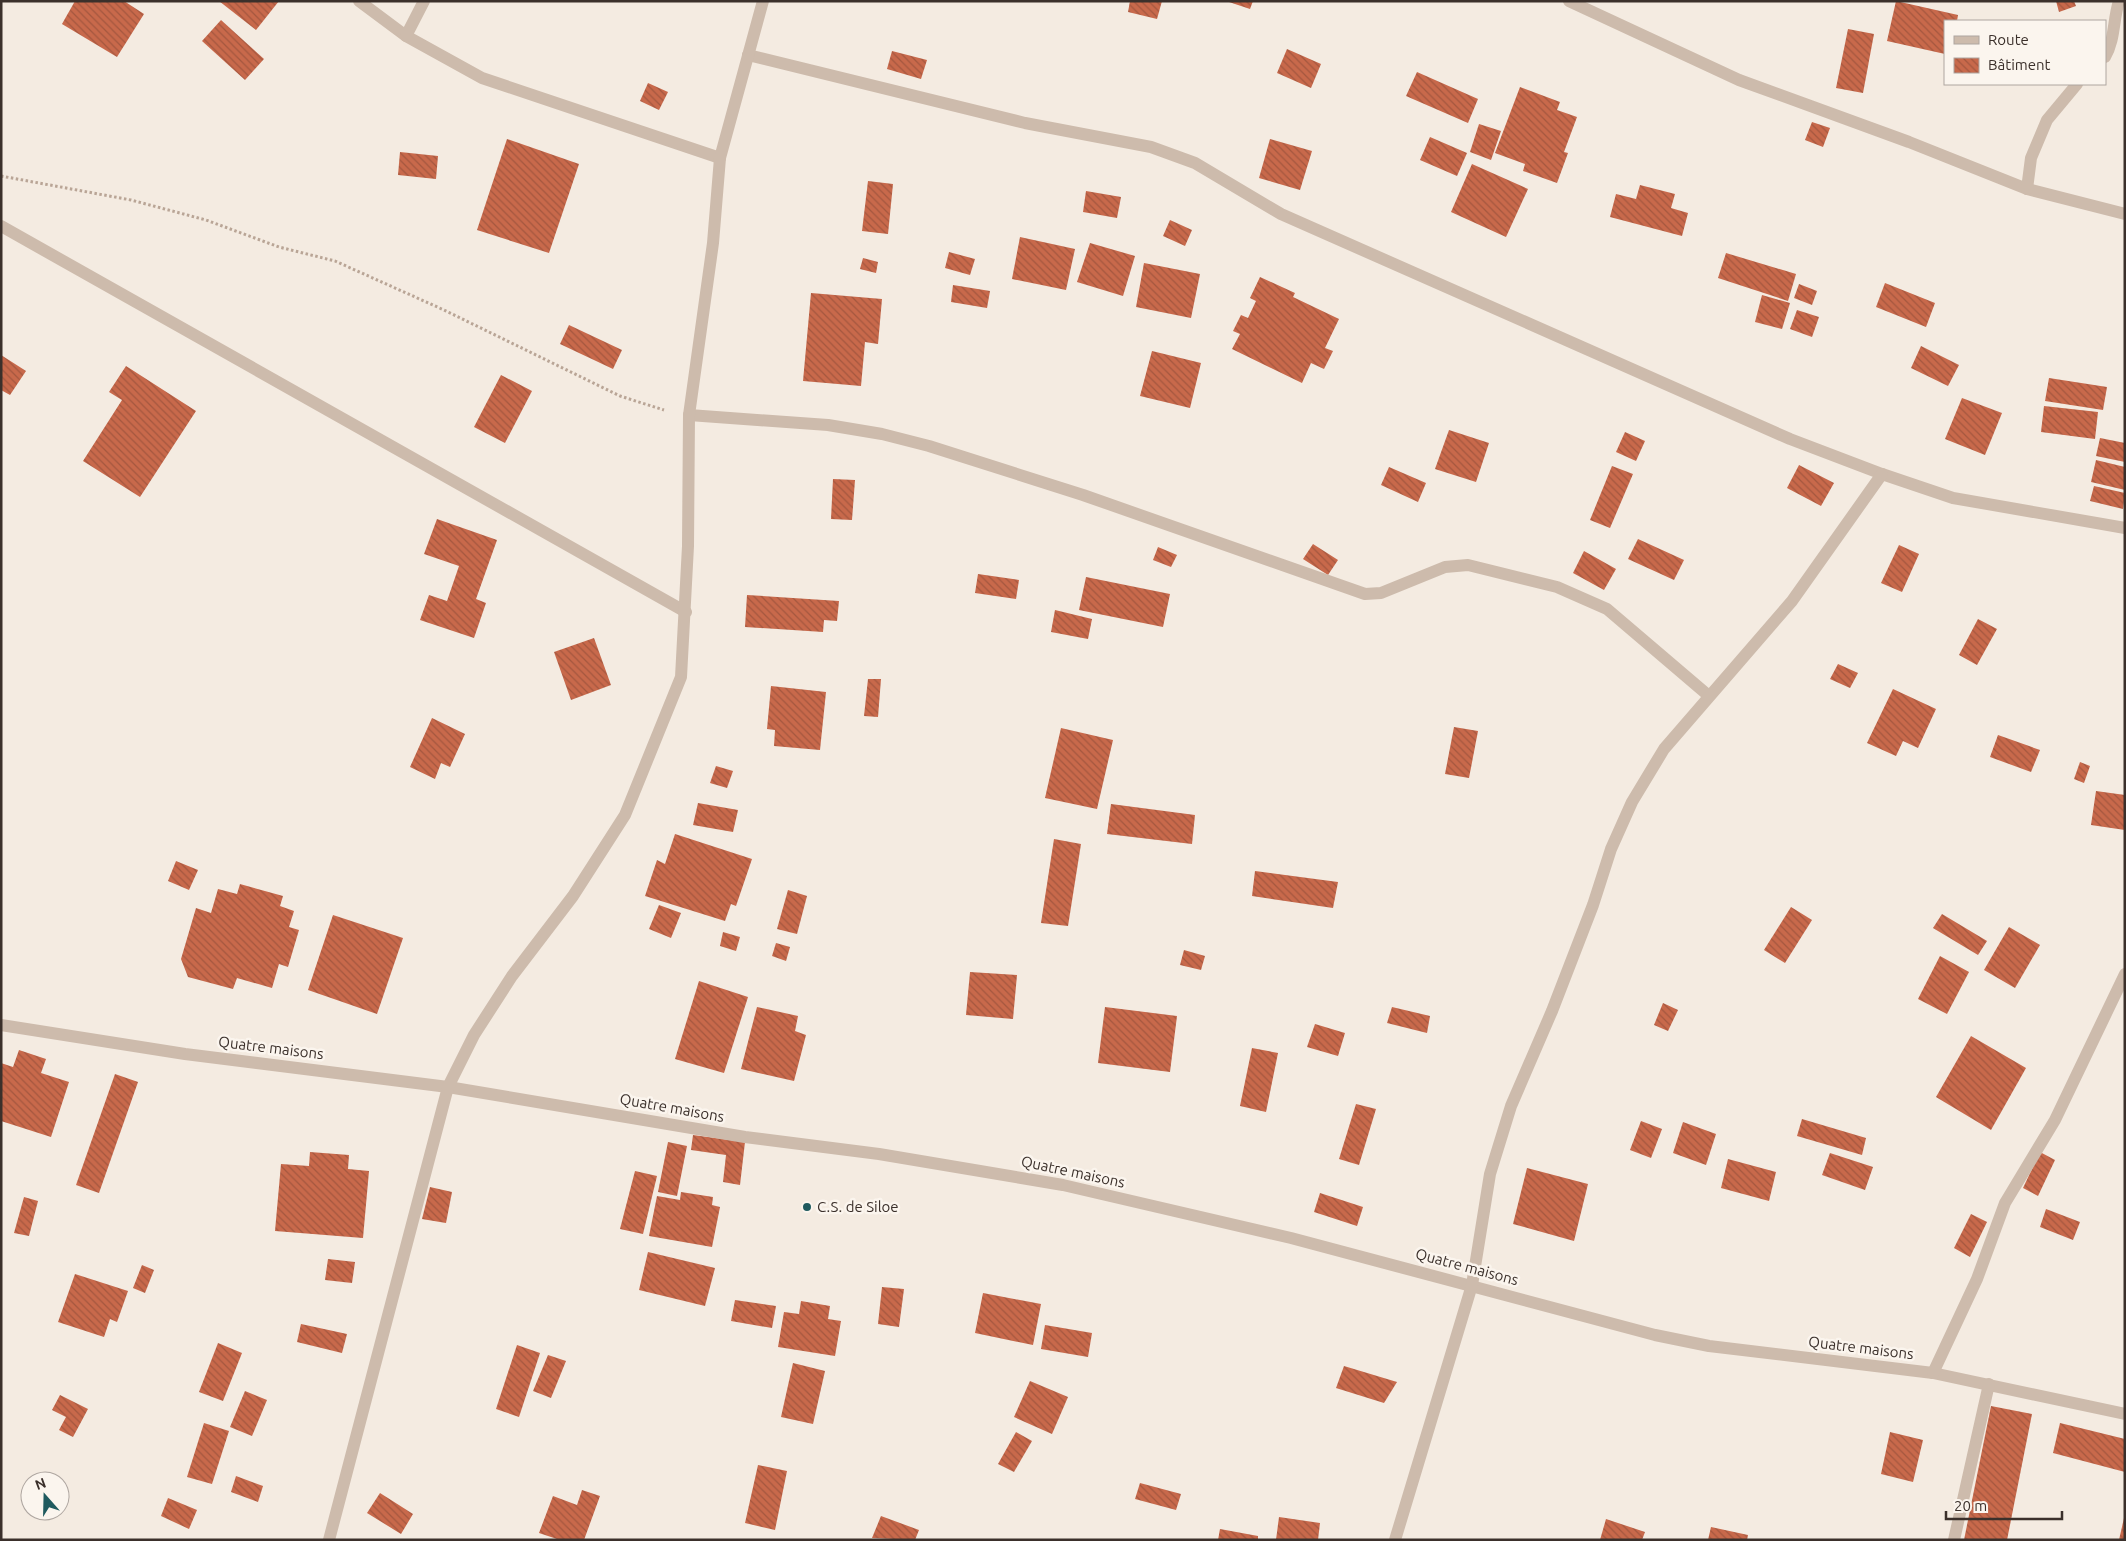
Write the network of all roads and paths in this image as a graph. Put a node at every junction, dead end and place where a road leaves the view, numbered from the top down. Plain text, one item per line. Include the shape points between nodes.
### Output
1 (359, 1) edge
2 (424, 1) edge
3 (763, 1) edge
4 (1569, 1) edge
5 (2119, 1) edge
6 (406, 36) junction
7 (748, 55) junction
8 (2106, 55) edge
9 (2076, 85) edge
10 (720, 158) junction
11 (1, 176) edge
12 (2027, 189) junction
13 (2125, 214) edge
14 (1, 226) edge
15 (688, 415) junction
16 (1882, 474) junction
17 (2125, 528) edge
18 (686, 612) junction
19 (1709, 696) junction
20 (2125, 974) edge
21 (1, 1024) edge
22 (448, 1087) junction
23 (1472, 1285) junction
24 (1933, 1373) junction
25 (1989, 1384) junction
26 (2125, 1414) edge
27 (329, 1540) edge
28 (1395, 1540) edge
29 (1954, 1540) edge

1 - 6 street
2 - 6 street
3 - 7 street
4 - 12 street via 1739,80
5 - 8 street via 2114,17 2114,37
6 - 10 street via 482,78
7 - 10 street
7 - 16 street via 1025,123 1151,148 1195,163 1280,214 1790,439
9 - 12 street via 2047,120 2031,158
10 - 15 street via 713,244
11 - 15 path via 131,200 206,220 279,247 335,261 620,396
12 - 13 street
14 - 18 street
15 - 18 street
15 - 19 street via 828,425 929,446 1091,498 1365,594 1382,593 1445,567 1468,565 1557,587 1607,609
16 - 17 street via 1953,498
16 - 19 street via 1792,601
18 - 22 street via 681,677 625,815 573,896 512,976 474,1036
19 - 23 street via 1664,749 1632,802 1611,849 1552,1011 1511,1106 1490,1174
20 - 24 street via 2055,1120 2005,1203 1977,1279
21 - 22 street, Quatre maisons via 185,1054
22 - 23 street, Quatre maisons via 745,1137 878,1154 1063,1185 1292,1238
22 - 27 street
23 - 24 street, Quatre maisons via 1655,1335 1709,1346
23 - 28 street
24 - 25 street, Quatre maisons
25 - 26 street, Quatre maisons
25 - 29 street

